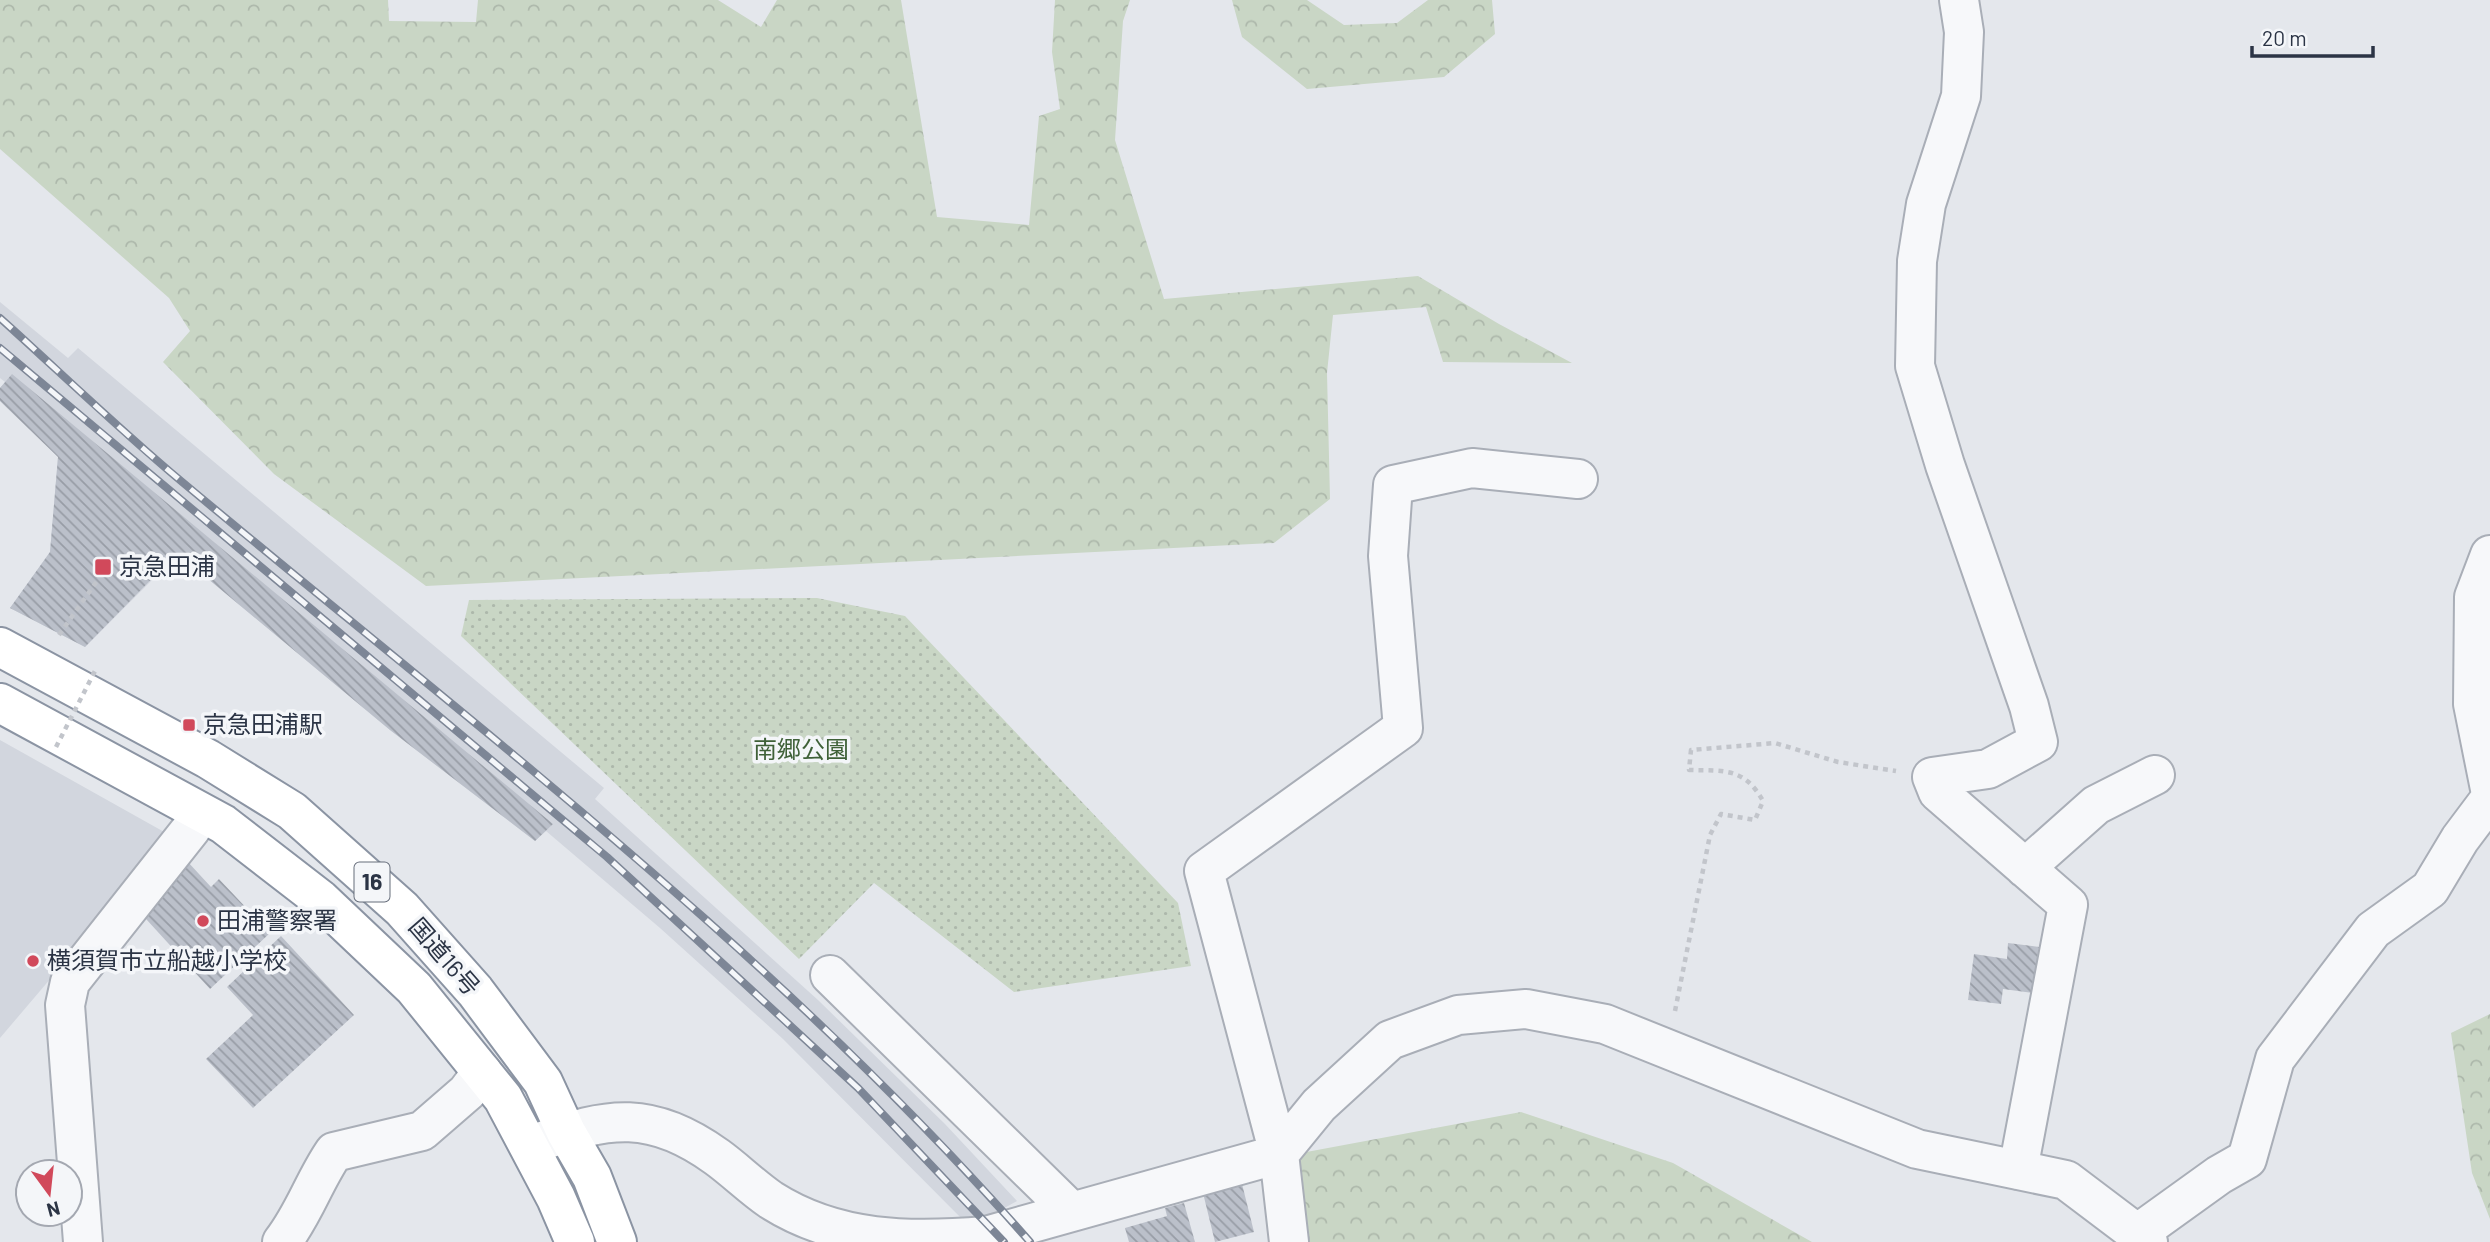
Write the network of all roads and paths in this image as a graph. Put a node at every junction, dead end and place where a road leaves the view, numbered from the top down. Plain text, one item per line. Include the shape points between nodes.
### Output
1 (1959, 0) edge
2 (1578, 479) dead end
3 (2490, 555) edge
4 (97, 581) dead end
5 (58, 637) dead end
6 (0, 647) edge
7 (95, 671) dead end
8 (0, 703) edge
9 (55, 747) dead end
10 (2155, 775) dead end
11 (1932, 777) junction
12 (2489, 780) edge
13 (191, 829) dead end
14 (2025, 867) junction
15 (830, 975) dead end
16 (1667, 1050) junction
17 (482, 1072) junction
18 (566, 1132) junction
19 (529, 1146) junction
20 (1279, 1154) junction
21 (2018, 1170) junction
22 (1070, 1210) junction
23 (845, 1238) edge
24 (2143, 1238) edge
25 (82, 1242) edge
26 (282, 1242) edge
27 (575, 1242) edge
28 (617, 1242) edge
29 (1289, 1242) edge

1 - 11 street via 1964,32 1961,96 1924,216 1917,261 1915,366 2038,742 1988,769
2 - 20 street via 1472,468 1393,485 1388,555 1403,728 1204,871
3 - 12 street via 2474,597 2473,704
4 - 5 path
6 - 18 highway, 国道16号 / 16 via 208,759 292,811 402,909 475,991 543,1082
7 - 9 path, bridge
8 - 17 highway, 国道16号 / 16 via 223,824 320,898 404,979
10 - 14 street via 2096,805
11 - 14 street via 1938,792
11 - 16 path via 1838,762 1775,743 1691,750 1689,771 1731,771 1753,783 1763,801 1755,820 1721,814 1710,835
12 - 24 street via 2430,889 2373,930 2275,1059 2247,1159 2219,1175
13 - 25 street via 70,982 65,1006
14 - 21 street via 2068,905
15 - 22 street
16 - 20 street via 1605,1024 1526,1009 1458,1015 1390,1040 1320,1105
16 - 21 street via 1916,1149
17 - 19 highway, 国道16号 / 16 via 503,1098
17 - 26 street via 467,1092 422,1131 334,1152
18 - 19 street
18 - 23 street via 616,1121 642,1121 681,1135 772,1200
18 - 28 highway, 国道16号 / 16 via 592,1177
19 - 27 highway, 国道16号 / 16
20 - 22 street
20 - 29 street
21 - 24 street via 2066,1180
22 - 23 street via 986,1236 952,1241

